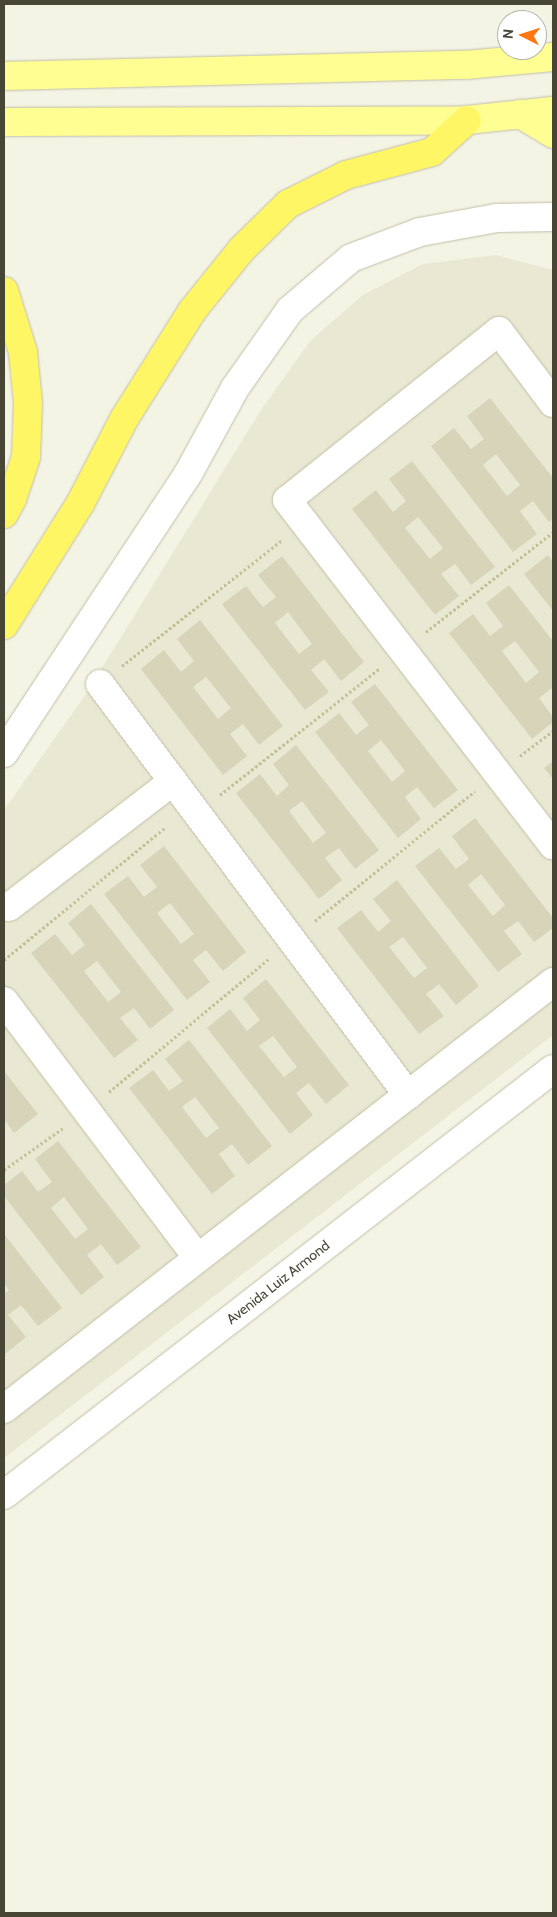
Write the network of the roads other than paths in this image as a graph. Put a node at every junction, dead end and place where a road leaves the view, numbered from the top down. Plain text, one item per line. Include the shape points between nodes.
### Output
1 (553, 57) edge
2 (4, 76) edge
3 (553, 111) edge
4 (520, 114) junction
5 (467, 120) junction
6 (4, 122) edge
7 (553, 134) edge
8 (553, 218) edge
9 (4, 291) edge
10 (553, 403) edge
11 (4, 514) edge
12 (4, 624) edge
13 (100, 684) road end
14 (4, 753) edge
15 (173, 781) junction
16 (553, 846) edge
17 (9, 907) dead end
18 (553, 982) edge
19 (4, 1001) edge
20 (553, 1069) edge
21 (408, 1095) junction
22 (198, 1258) junction
23 (4, 1408) edge
24 (4, 1495) edge

1 - 2 main road via 466,65
3 - 4 main road
4 - 5 main road
4 - 7 main road
5 - 6 main road
5 - 12 highway via 432,152 346,175 288,204 241,250 192,311 124,418 80,504
8 - 14 street via 497,218 420,232 351,258 290,310 235,388 188,474
9 - 11 highway via 23,352 28,403 26,457
10 - 16 street via 499,331 287,500
13 - 15 street
15 - 17 street
15 - 21 street
18 - 21 street
19 - 22 street
20 - 24 street, Avenida Luiz Armond
21 - 22 street
22 - 23 street

